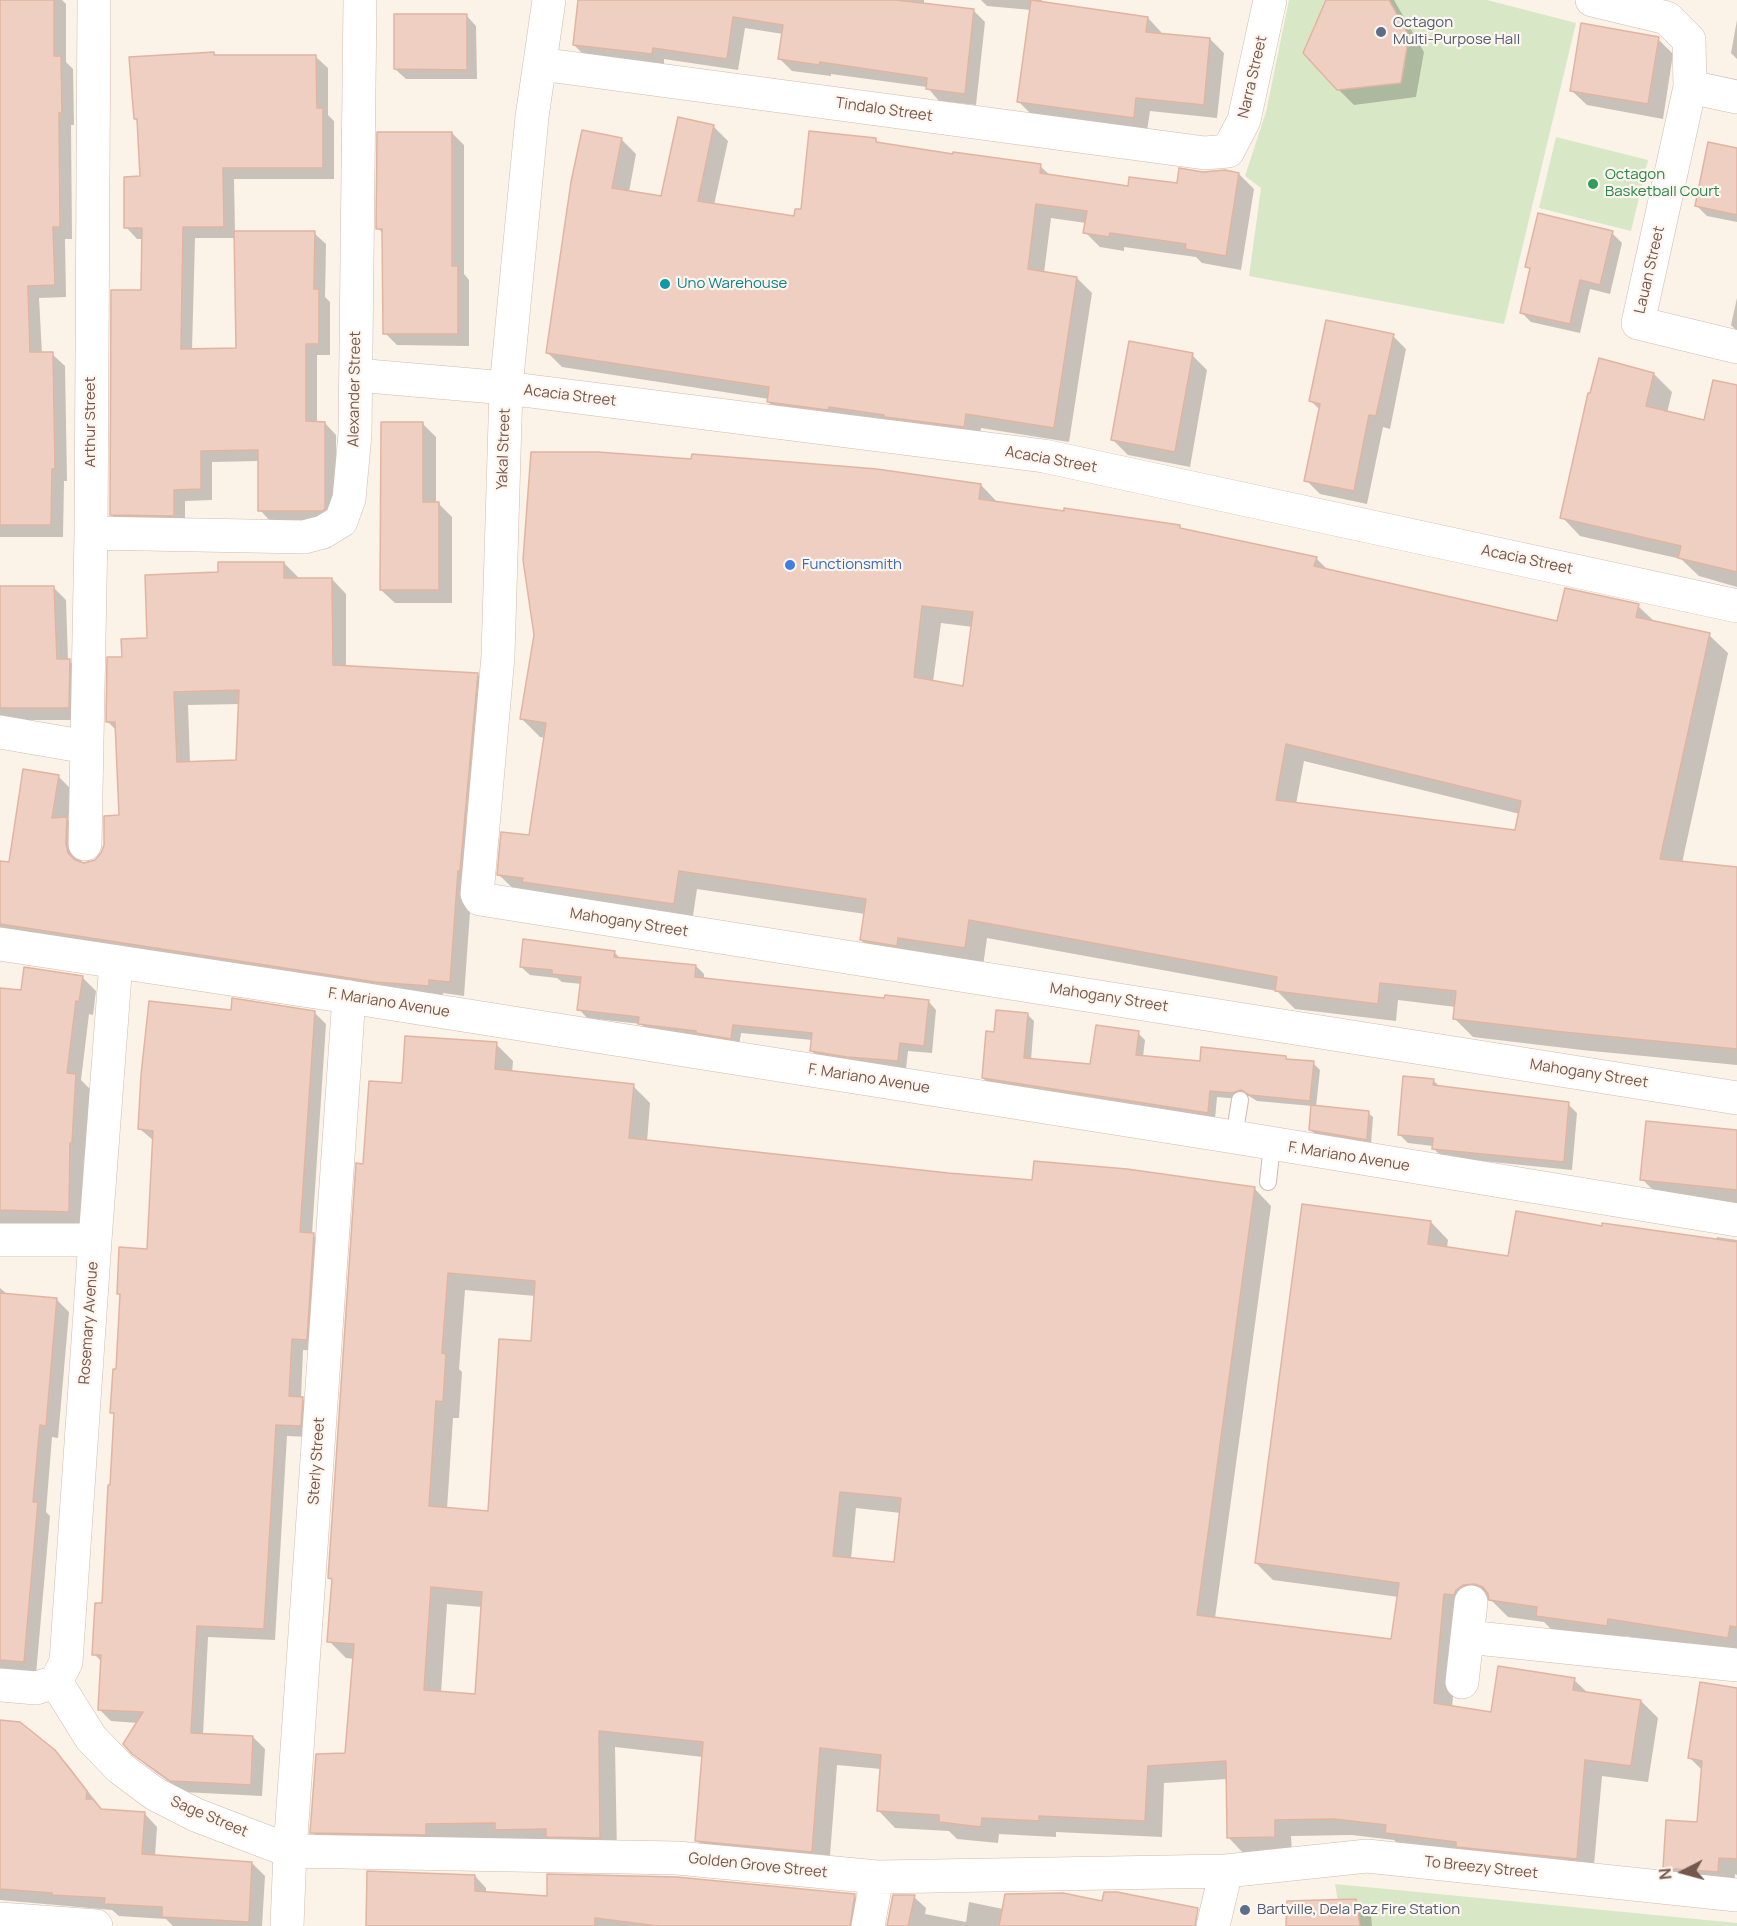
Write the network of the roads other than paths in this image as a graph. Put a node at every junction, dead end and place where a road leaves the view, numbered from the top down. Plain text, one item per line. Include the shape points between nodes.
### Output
1 (94, 0) edge
2 (360, 0) edge
3 (549, 0) edge
4 (1270, 0) edge
5 (1592, 0) edge
6 (540, 64) junction
7 (1690, 87) junction
8 (1737, 97) edge
9 (1228, 151) joint
10 (1737, 346) edge
11 (356, 375) junction
12 (506, 388) junction
13 (91, 533) junction
14 (1737, 606) edge
15 (0, 732) edge
16 (87, 747) junction
17 (85, 844) dead end
18 (480, 899) joint
19 (0, 944) edge
20 (116, 962) junction
21 (349, 997) junction
22 (1737, 1098) edge
23 (1240, 1100) dead end
24 (1234, 1137) junction
25 (1272, 1144) junction
26 (1269, 1182) dead end
27 (1737, 1220) edge
28 (0, 1240) edge
29 (94, 1240) junction
30 (1471, 1602) dead end
31 (1467, 1637) junction
32 (1737, 1665) edge
33 (56, 1682) junction
34 (1462, 1682) dead end
35 (0, 1685) edge
36 (290, 1851) junction
37 (1226, 1871) junction
38 (877, 1878) junction
39 (1737, 1894) edge
40 (0, 1919) edge
41 (96, 1926) edge
42 (288, 1926) edge
43 (868, 1926) edge
44 (1213, 1926) edge

1 - 13 street, Arthur Street
2 - 11 street, Alexander Street
3 - 6 street, Yakal Street
4 - 9 street, Narra Street via 1244,120
5 - 7 street, Lauan Street via 1667,18 1689,40
6 - 9 street, Tindalo Street via 1205,153
6 - 12 street, Yakal Street
7 - 8 street
7 - 10 street, Lauan Street via 1638,323
11 - 12 street, Acacia Street
11 - 13 street, Alexander Street via 349,499 341,521 304,537
12 - 14 street, Acacia Street via 1044,456
12 - 18 street, Yakal Street via 498,656 477,894
13 - 16 street, Arthur Street
15 - 16 street
16 - 17 street, Arthur Street
18 - 22 street, Mahogany Street
19 - 20 street, F. Mariano Avenue
20 - 21 street, F. Mariano Avenue
20 - 29 street, Rosemary Avenue
21 - 24 street, F. Mariano Avenue
21 - 36 street, Sterly Street
23 - 24 lane
24 - 25 street, F. Mariano Avenue
25 - 26 lane
25 - 27 street, F. Mariano Avenue
28 - 29 street
29 - 33 street, Rosemary Avenue via 66,1662
30 - 31 street
31 - 32 street
31 - 34 street
33 - 35 street via 36,1688
33 - 36 street, Sage Street via 91,1738 120,1768 155,1794 196,1815
36 - 38 street, Golden Grove Street via 677,1858
36 - 42 street, Sterly Street
37 - 38 street, Golden Grove Street
37 - 39 street, To Breezy Street via 1367,1856
37 - 44 street
38 - 43 street
40 - 41 street

